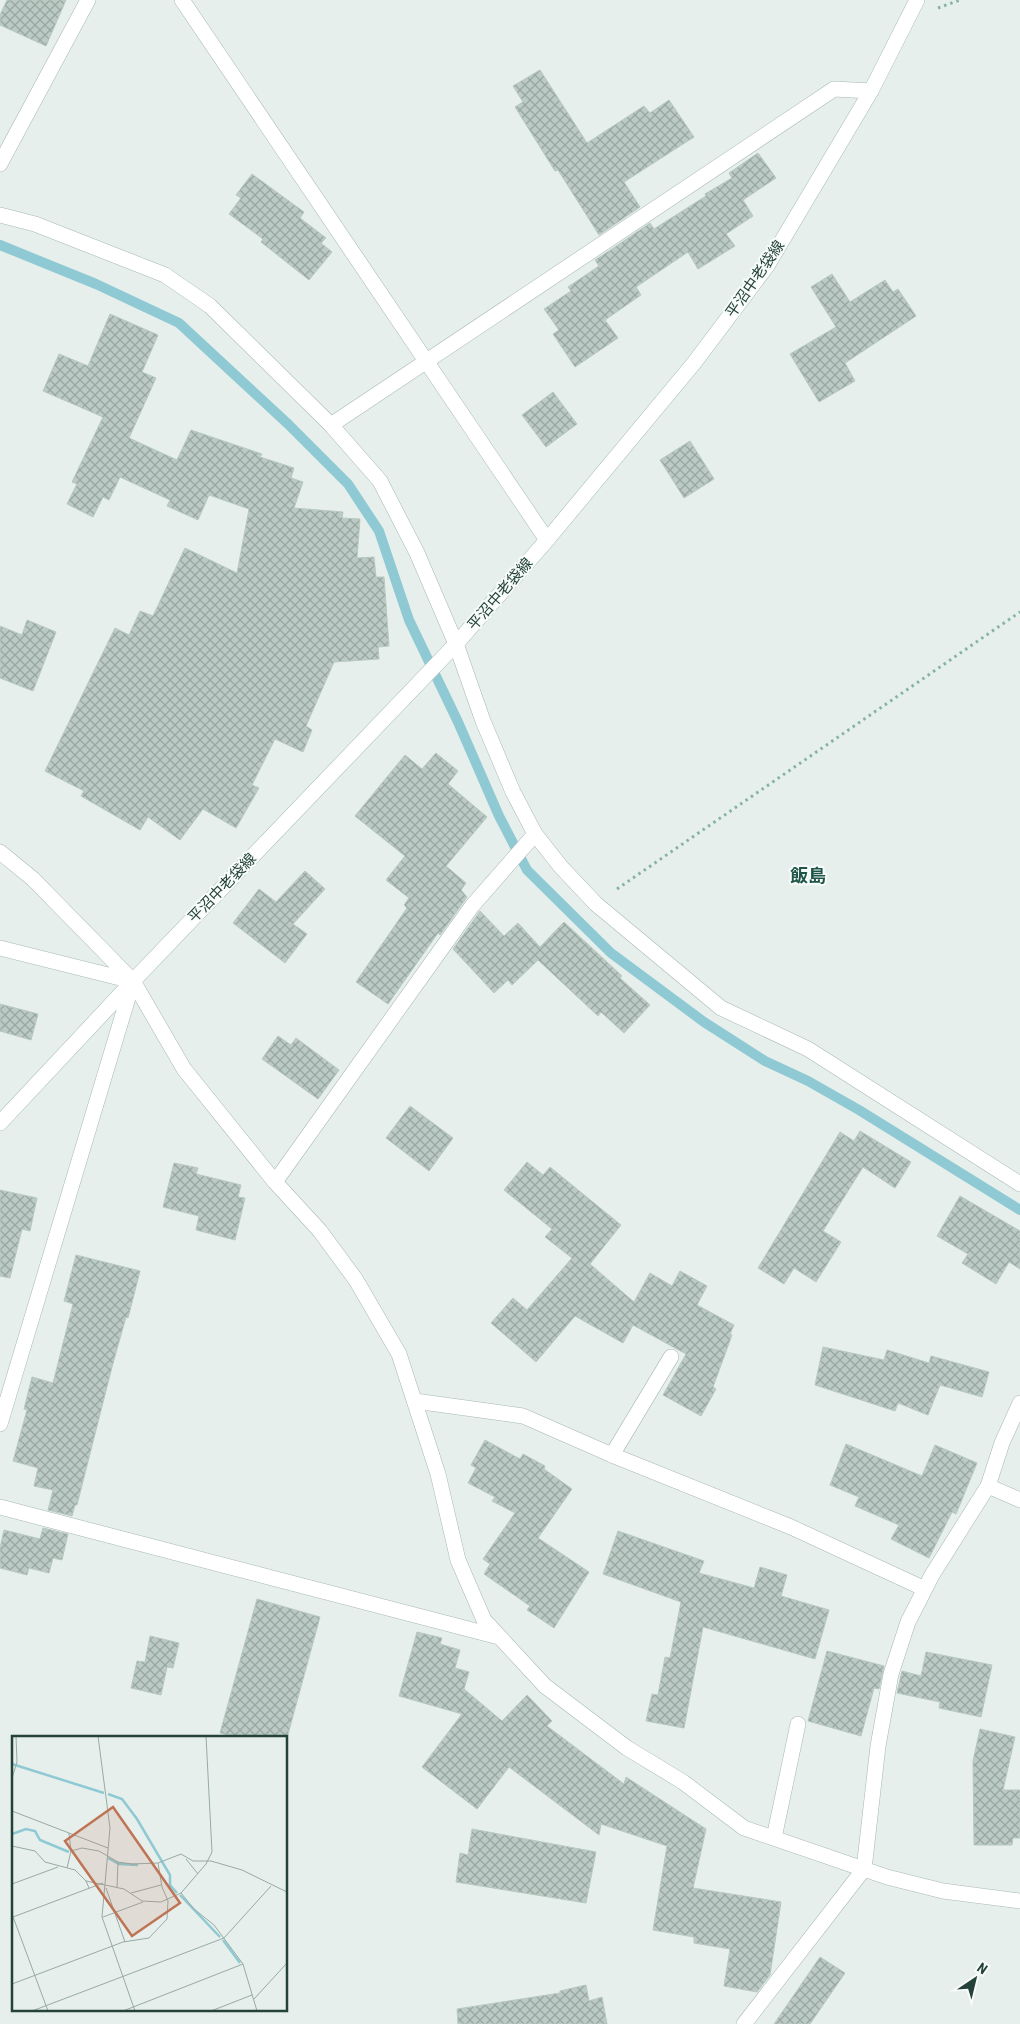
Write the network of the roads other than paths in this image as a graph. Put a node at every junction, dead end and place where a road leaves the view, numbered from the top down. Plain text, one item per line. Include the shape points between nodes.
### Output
1 (88, 0) edge
2 (182, 0) edge
3 (917, 0) edge
4 (870, 91) junction
5 (0, 164) edge
6 (0, 215) edge
7 (426, 360) junction
8 (331, 425) junction
9 (547, 540) junction
10 (456, 644) junction
11 (535, 834) junction
12 (0, 852) edge
13 (0, 948) edge
14 (134, 981) junction
15 (0, 1123) edge
16 (275, 1182) junction
17 (1020, 1184) edge
18 (672, 1357) dead end
19 (415, 1401) junction
20 (1020, 1403) edge
21 (0, 1424) edge
22 (612, 1455) junction
23 (988, 1486) junction
24 (1020, 1500) edge
25 (0, 1507) edge
26 (925, 1589) junction
27 (500, 1637) junction
28 (798, 1724) dead end
29 (774, 1838) junction
30 (864, 1869) junction
31 (1020, 1901) edge
32 (744, 2024) edge

1 - 5 street
2 - 7 street
3 - 4 street, 平沼中老袋線
4 - 7 street via 834,89
4 - 9 street, 平沼中老袋線 via 767,266 694,363
6 - 8 street via 35,224 165,276 210,306
7 - 8 street
7 - 9 street
8 - 10 street via 380,481 417,553
9 - 10 street, 平沼中老袋線
10 - 11 street via 483,721
10 - 14 street, 平沼中老袋線
11 - 16 street via 472,906
11 - 17 street via 596,904 721,1008 808,1049
12 - 14 street via 33,879
13 - 14 street
14 - 15 street, 平沼中老袋線
14 - 16 street via 184,1069
14 - 21 street
16 - 19 street via 320,1231 356,1280 399,1354
18 - 22 street
19 - 22 street via 523,1416
19 - 27 street via 438,1474 458,1560 484,1620
20 - 23 street
22 - 26 street via 790,1527
23 - 24 street
23 - 26 street
25 - 27 street
26 - 30 street via 908,1622 891,1674 878,1746
27 - 29 street via 546,1686 627,1748 683,1782 744,1828
28 - 29 street
29 - 30 street
30 - 31 street via 943,1891
30 - 32 street

